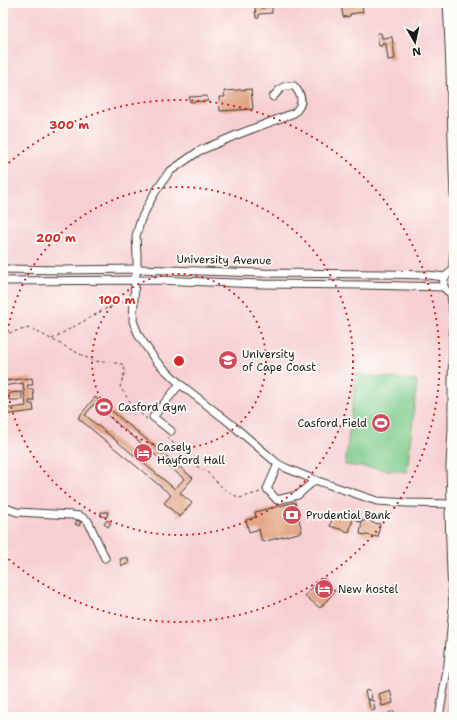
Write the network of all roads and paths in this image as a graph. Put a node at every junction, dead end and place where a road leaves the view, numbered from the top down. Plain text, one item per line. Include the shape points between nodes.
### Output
1 (447, 3) edge
2 (273, 97) dead end
3 (454, 195) edge
4 (454, 252) edge
5 (3, 269) edge
6 (137, 269) junction
7 (454, 272) edge
8 (445, 277) junction
9 (3, 280) edge
10 (134, 280) junction
11 (444, 287) junction
12 (452, 294) edge
13 (135, 297) junction
14 (454, 312) edge
15 (3, 334) edge
16 (52, 340) junction
17 (180, 384) junction
18 (149, 421) dead end
19 (169, 434) joint
20 (278, 464) junction
21 (315, 480) junction
22 (267, 490) junction
23 (452, 504) edge
24 (3, 507) edge
25 (105, 558) dead end
26 (439, 717) edge

1 - 3 street
2 - 6 street via 280,88 294,86 299,91 301,103 294,113 199,151 169,172 140,219 136,236
4 - 7 street
5 - 6 street, University Avenue
6 - 8 street, University Avenue
6 - 10 street
7 - 8 street
8 - 11 street
9 - 10 street, University Avenue
10 - 11 street, University Avenue
10 - 13 street
11 - 12 street
12 - 14 street
13 - 16 path via 107,308
13 - 17 street via 133,321 139,336 156,361
14 - 23 street via 450,466
15 - 16 path via 30,328
16 - 18 path via 93,361 122,364 125,371 120,387 135,409
17 - 19 street via 153,417
17 - 20 street
19 - 22 path via 174,447 184,458 208,473 230,493 240,498
20 - 21 street
20 - 22 street
21 - 22 street via 298,495 276,500
21 - 23 street via 377,500
23 - 26 street via 449,512 453,606 448,664
24 - 25 street via 17,512 80,516 88,520

